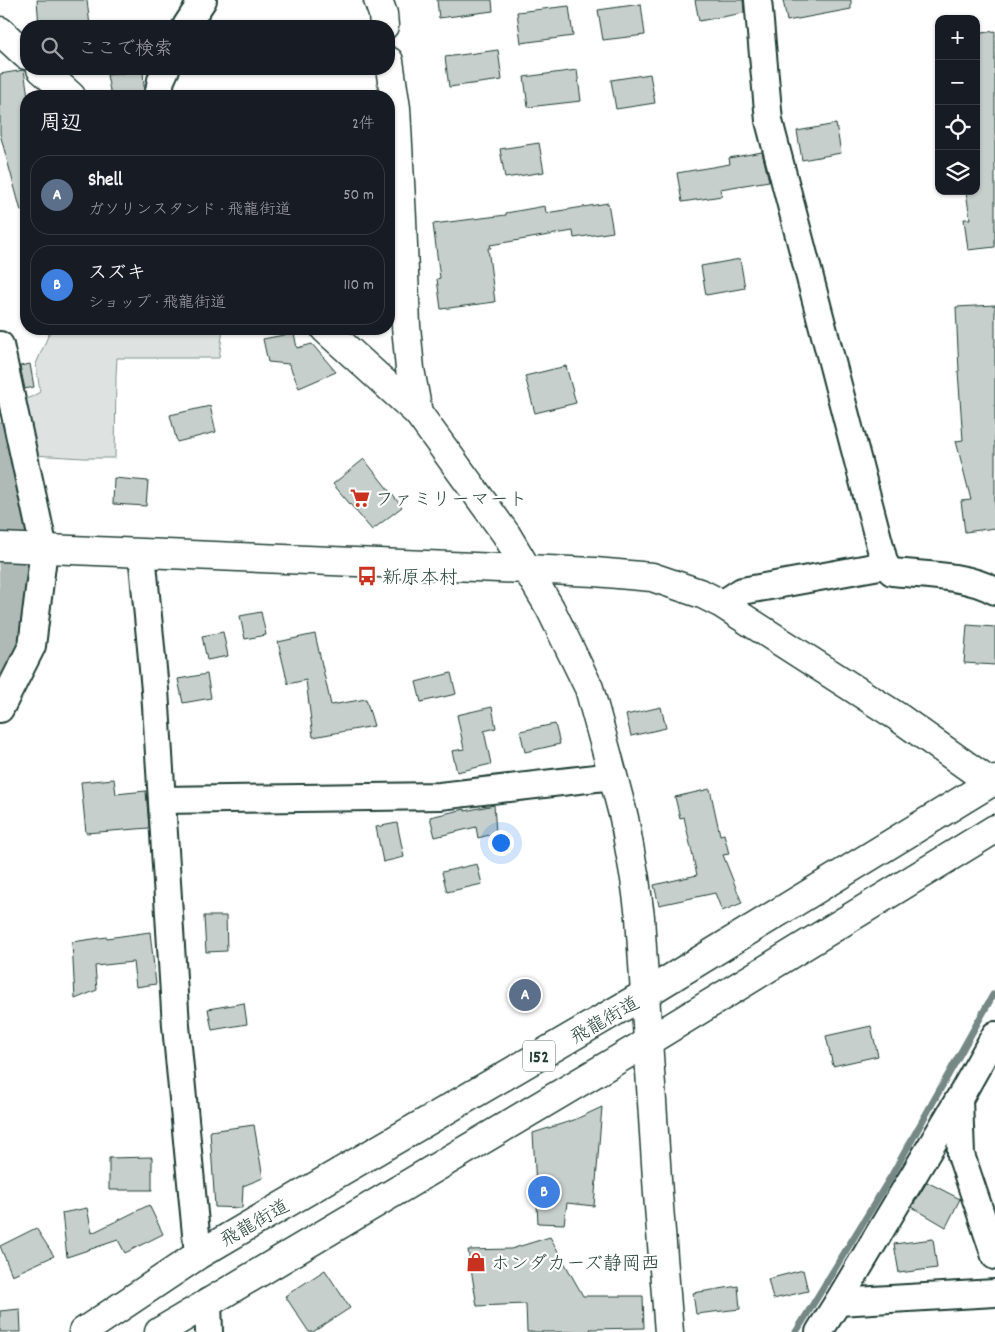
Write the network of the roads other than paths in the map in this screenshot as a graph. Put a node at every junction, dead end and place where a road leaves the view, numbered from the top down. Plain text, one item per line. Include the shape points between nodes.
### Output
1 (203, 0) edge
2 (378, 0) edge
3 (758, 0) edge
4 (190, 20) edge
5 (383, 20) edge
6 (0, 30) edge
7 (20, 49) edge
8 (48, 75) edge
9 (163, 75) edge
10 (391, 75) edge
11 (64, 90) edge
12 (159, 90) edge
13 (393, 90) edge
14 (395, 101) edge
15 (332, 335) edge
16 (0, 345) edge
17 (418, 413) junction
18 (0, 547) edge
19 (39, 549) junction
20 (142, 552) junction
21 (885, 565) junction
22 (528, 569) junction
23 (995, 591) edge
24 (722, 604) junction
25 (0, 709) edge
26 (613, 776) junction
27 (993, 782) edge
28 (162, 800) junction
29 (995, 829) edge
30 (645, 994) junction
31 (995, 1035) edge
32 (649, 1041) junction
33 (959, 1099) junction
34 (198, 1255) junction
35 (995, 1256) edge
36 (995, 1293) edge
37 (208, 1302) junction
38 (838, 1302) junction
39 (83, 1332) edge
40 (159, 1332) edge
41 (208, 1332) edge
42 (669, 1332) edge
43 (819, 1332) edge

1 - 4 street
2 - 5 main road
3 - 21 street via 769,121
6 - 7 main road
8 - 11 main road
9 - 12 street
10 - 13 main road
14 - 17 main road via 406,326
15 - 17 main road
16 - 19 street
17 - 22 main road
18 - 19 main road
19 - 20 main road
19 - 25 street via 32,646
20 - 22 main road
20 - 28 street
21 - 23 street via 892,572 955,578
21 - 24 street via 742,591
22 - 24 main road via 652,577
22 - 26 main road via 589,688
24 - 27 main road
26 - 28 street via 440,796
26 - 30 main road via 635,879
27 - 30 main road, 飛龍街道 / 152
28 - 34 street via 176,1026
29 - 32 main road, 152
30 - 32 main road
30 - 34 main road, 飛龍街道 / 152
31 - 33 street
32 - 37 main road, 152
32 - 42 main road
33 - 35 street via 961,1155
33 - 38 street
34 - 39 main road, 飛龍街道 / 152
36 - 38 street
37 - 40 main road, 152
37 - 41 street
38 - 43 street

